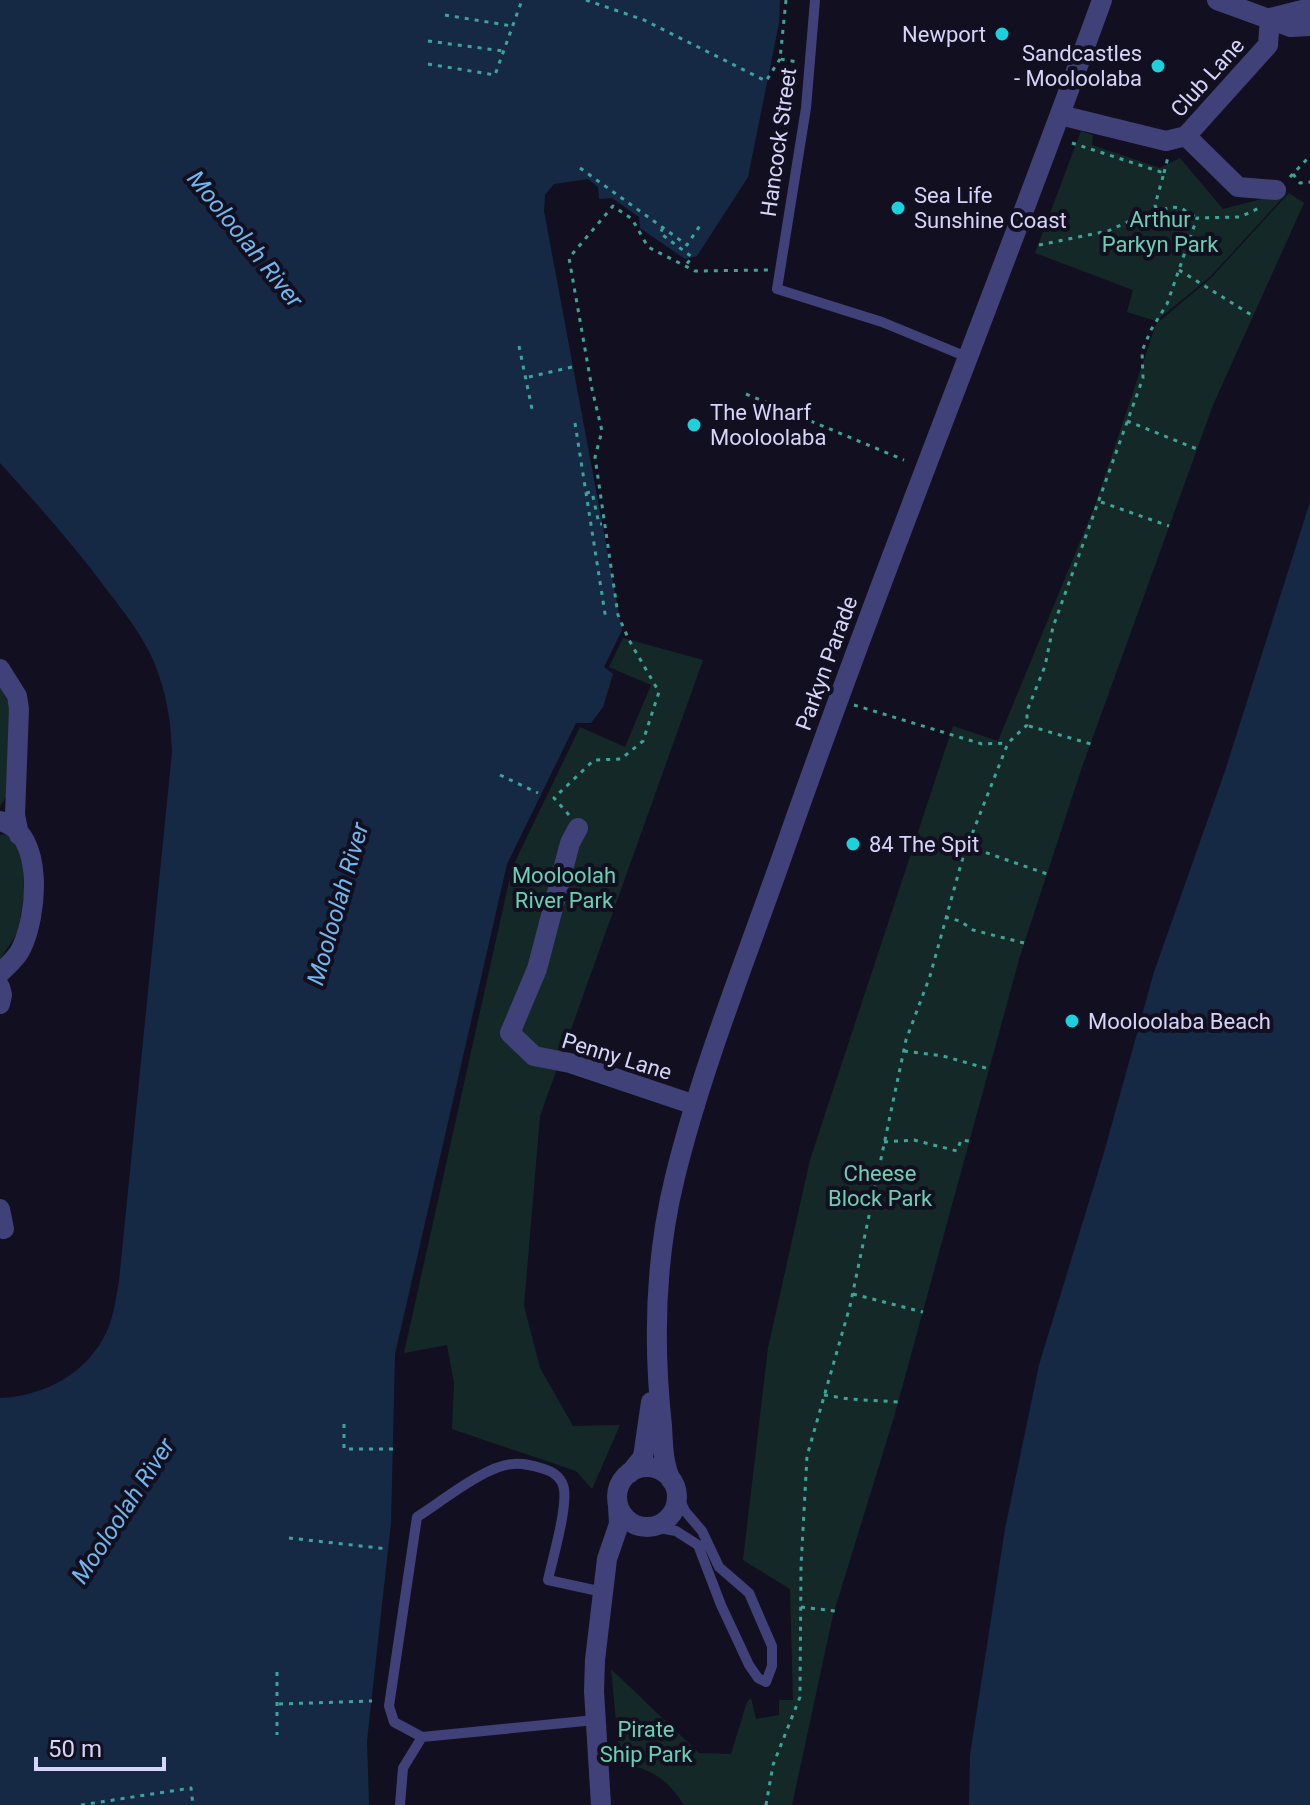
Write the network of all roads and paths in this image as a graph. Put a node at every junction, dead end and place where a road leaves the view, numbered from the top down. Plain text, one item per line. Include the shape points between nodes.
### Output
1 (522, 0) edge
2 (586, 0) edge
3 (786, 0) edge
4 (815, 0) edge
5 (1102, 0) edge
6 (1217, 0) edge
7 (1310, 8) edge
8 (445, 15) dead end
9 (1270, 18) junction
10 (512, 26) junction
11 (1310, 26) edge
12 (428, 41) dead end
13 (503, 51) junction
14 (780, 59) junction
15 (810, 63) junction
16 (428, 64) dead end
17 (1060, 115) junction
18 (1186, 136) junction
19 (1072, 143) dead end
20 (1168, 156) dead end
21 (1310, 156) edge
22 (580, 168) dead end
23 (1164, 173) junction
24 (1293, 174) junction
25 (1310, 182) edge
26 (1276, 190) junction
27 (1157, 211) junction
28 (1197, 218) junction
29 (701, 224) dead end
30 (663, 228) junction
31 (1039, 245) dead end
32 (685, 266) junction
33 (768, 270) dead end
34 (1179, 270) junction
35 (1253, 316) dead end
36 (519, 346) dead end
37 (967, 357) junction
38 (572, 367) dead end
39 (527, 377) junction
40 (746, 394) dead end
41 (532, 409) dead end
42 (1127, 421) junction
43 (575, 423) dead end
44 (1197, 449) dead end
45 (904, 460) dead end
46 (586, 493) junction
47 (1100, 502) junction
48 (602, 524) dead end
49 (1169, 526) dead end
50 (606, 620) dead end
51 (0, 669) edge
52 (836, 703) junction
53 (1027, 725) junction
54 (1008, 743) junction
55 (1091, 744) dead end
56 (500, 775) dead end
57 (538, 793) dead end
58 (0, 821) edge
59 (578, 828) joint
60 (19, 835) junction
61 (967, 846) junction
62 (1047, 874) dead end
63 (944, 917) junction
64 (1024, 943) dead end
65 (0, 973) edge
66 (0, 987) edge
67 (0, 1004) edge
68 (904, 1051) junction
69 (989, 1069) dead end
70 (695, 1105) junction
71 (969, 1141) dead end
72 (884, 1142) junction
73 (853, 1294) junction
74 (923, 1312) dead end
75 (656, 1358) junction
76 (824, 1395) junction
77 (898, 1402) dead end
78 (344, 1424) dead end
79 (398, 1449) dead end
80 (630, 1473) junction
81 (674, 1486) junction
82 (618, 1506) junction
83 (650, 1527) junction
84 (289, 1538) dead end
85 (388, 1549) dead end
86 (604, 1590) junction
87 (801, 1607) junction
88 (835, 1611) dead end
89 (277, 1672) dead end
90 (372, 1701) dead end
91 (279, 1704) junction
92 (595, 1720) junction
93 (277, 1735) dead end
94 (422, 1737) junction
95 (81, 1805) edge
96 (193, 1805) edge
97 (400, 1805) edge
98 (601, 1805) edge
99 (766, 1805) edge

1 - 10 path
2 - 14 path via 644,20 766,81
3 - 14 path
4 - 15 lane, Hancock Street
5 - 17 street, Parkyn Parade
6 - 9 street
7 - 9 street
8 - 10 path
9 - 11 street via 1291,27
9 - 18 street, Club Lane via 1268,45
10 - 13 path
12 - 13 path
13 - 16 path via 495,75
14 - 15 path
15 - 37 lane, Hancock Street via 777,289 882,322
17 - 18 street, Club Lane via 1166,141
17 - 37 street, Parkyn Parade
18 - 26 street via 1238,187
19 - 23 path
20 - 23 path
21 - 24 path
22 - 30 path
23 - 27 path
24 - 25 path via 1300,183
24 - 26 path
26 - 28 path via 1258,209 1240,217
27 - 28 path via 1176,207
27 - 31 path via 1108,231
28 - 34 path
29 - 30 path via 687,245
30 - 32 path via 660,233 692,257
32 - 33 path via 695,271
32 - 59 path via 648,247 632,219 613,206 569,258 602,431 595,457 618,615 659,692 643,741 621,759 594,760 554,798
34 - 35 path
34 - 42 path via 1142,351 1143,378
36 - 39 path
37 - 52 street, Parkyn Parade
38 - 39 path
39 - 41 path
40 - 45 path
42 - 44 path
42 - 47 path
43 - 46 path
46 - 48 path via 592,492
46 - 50 path
47 - 49 path
47 - 53 path via 1053,627
51 - 60 street via 19,709
52 - 54 path via 982,744
52 - 70 street, Parkyn Parade
53 - 54 path
53 - 55 path
54 - 61 path
56 - 57 path
58 - 60 street
59 - 70 street, Penny Lane via 537,969 510,1033 534,1056
60 - 65 street via 32,853 30,926 20,952
61 - 62 path
61 - 63 path
63 - 64 path
63 - 68 path
66 - 67 street
68 - 69 path
68 - 72 path
70 - 75 street, Parkyn Parade via 674,1181 662,1255
71 - 72 path via 961,1140 957,1151 914,1140
72 - 73 path
73 - 74 path
73 - 76 path
75 - 80 street, Parkyn Parade via 645,1448
75 - 81 street, Parkyn Parade via 666,1465
76 - 77 path
76 - 87 path via 807,1456
78 - 79 path via 344,1449
80 - 81 street via 652,1468
80 - 82 street via 619,1487
81 - 83 street via 676,1506 671,1515
81 - 83 lane via 719,1567 749,1593 772,1646 766,1682 749,1665 697,1543 672,1529
82 - 83 street via 630,1522
82 - 86 street
83 - 86 street via 622,1547
84 - 85 path
86 - 92 street via 595,1660
86 - 94 lane via 548,1580 565,1500 564,1486 553,1472 511,1463 417,1517 389,1706 394,1722
87 - 88 path
87 - 99 path via 800,1697 773,1765
89 - 91 path
90 - 91 path
91 - 93 path
92 - 94 lane
92 - 98 street
94 - 97 lane via 403,1768
95 - 96 path via 191,1788

